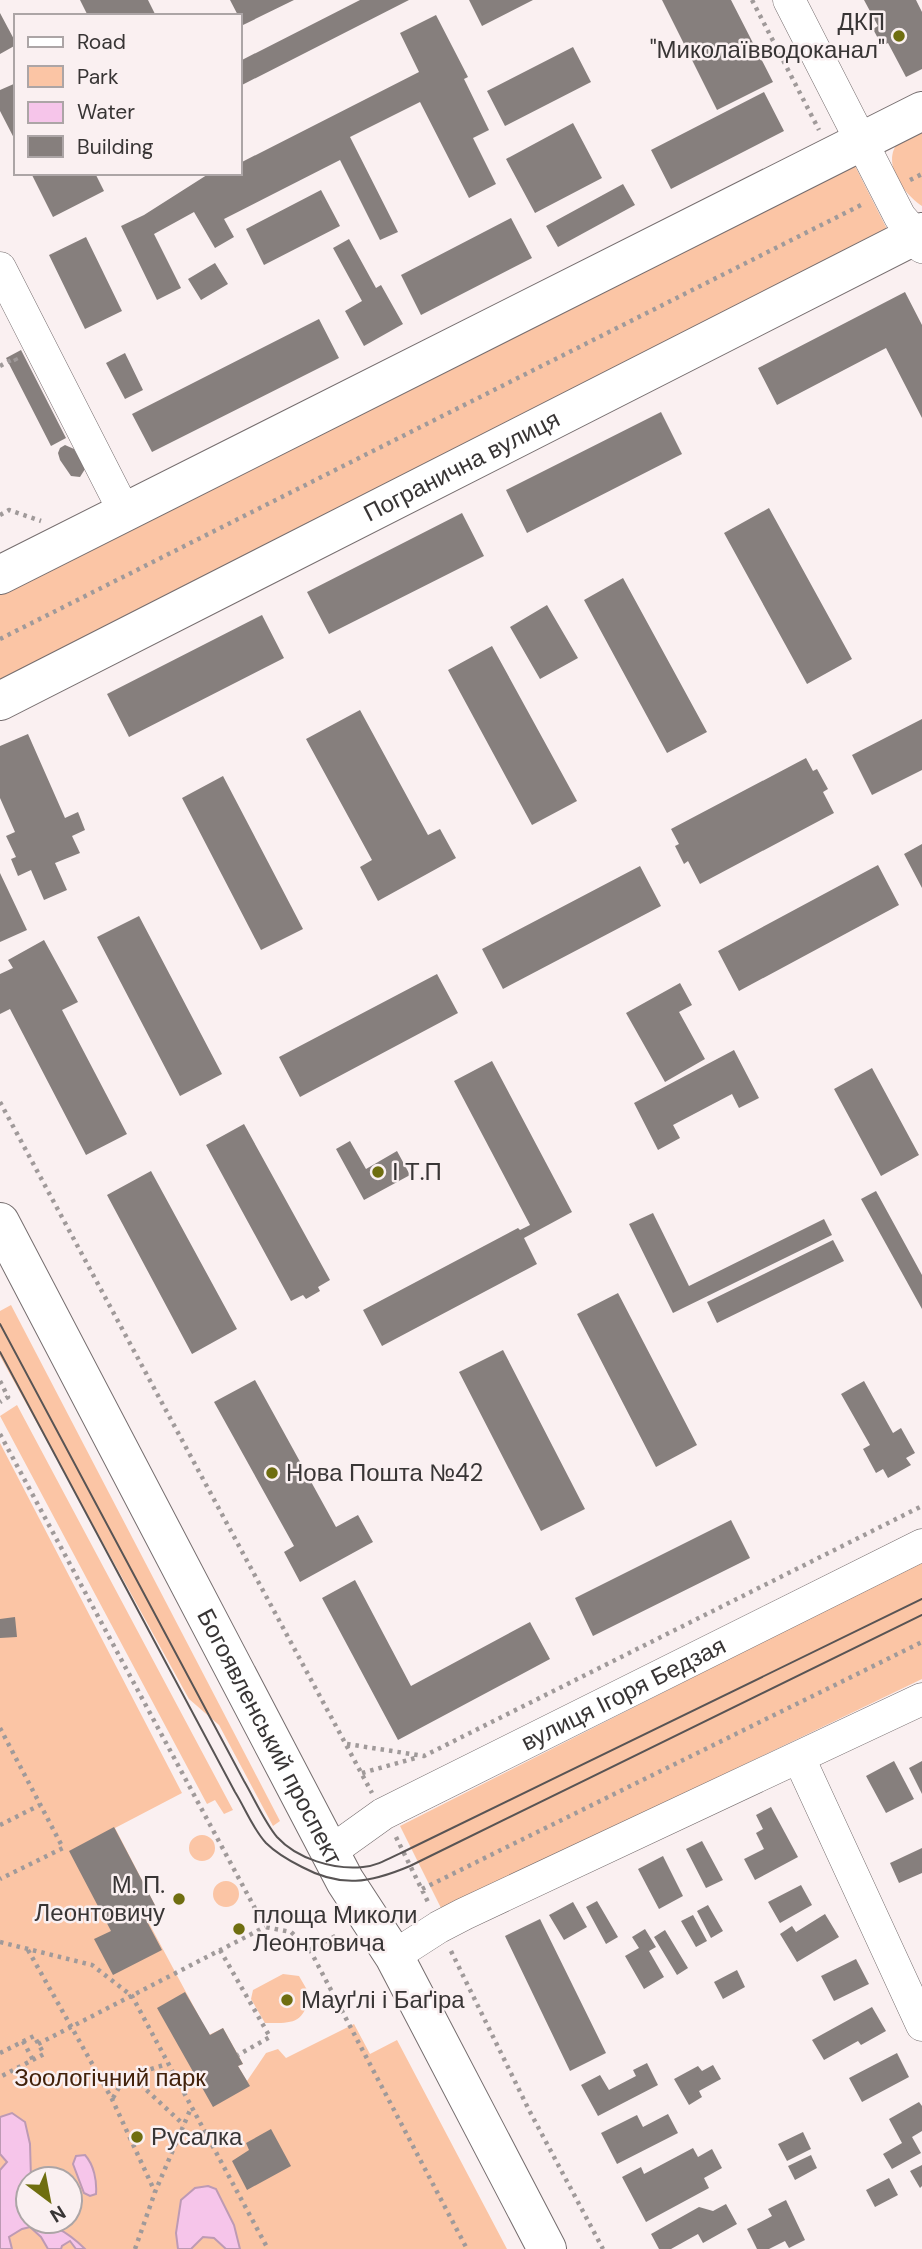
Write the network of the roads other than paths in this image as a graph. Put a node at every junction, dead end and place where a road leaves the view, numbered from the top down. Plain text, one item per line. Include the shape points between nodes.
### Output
1 (789, 0) edge
2 (922, 111) edge
3 (846, 148) junction
4 (920, 238) edge
5 (0, 268) edge
6 (124, 511) junction
7 (0, 575) edge
8 (0, 701) edge
9 (0, 1222) edge
10 (922, 1545) edge
11 (922, 1699) edge
12 (799, 1758) junction
13 (330, 1852) junction
14 (394, 1956) junction
15 (922, 2025) edge
16 (547, 2249) edge

1 - 3 street
2 - 3 main road
3 - 4 street
3 - 6 main road
4 - 8 main road, Погранична вулиця
5 - 6 street
6 - 7 main road
9 - 13 main road, Богоявленський проспект
10 - 13 street, вулиця Ігоря Бедзая via 383,1814
11 - 12 street
12 - 14 street via 464,1914
12 - 15 street
13 - 14 main road, Богоявленський проспект
14 - 16 main road, Богоявленський проспект

